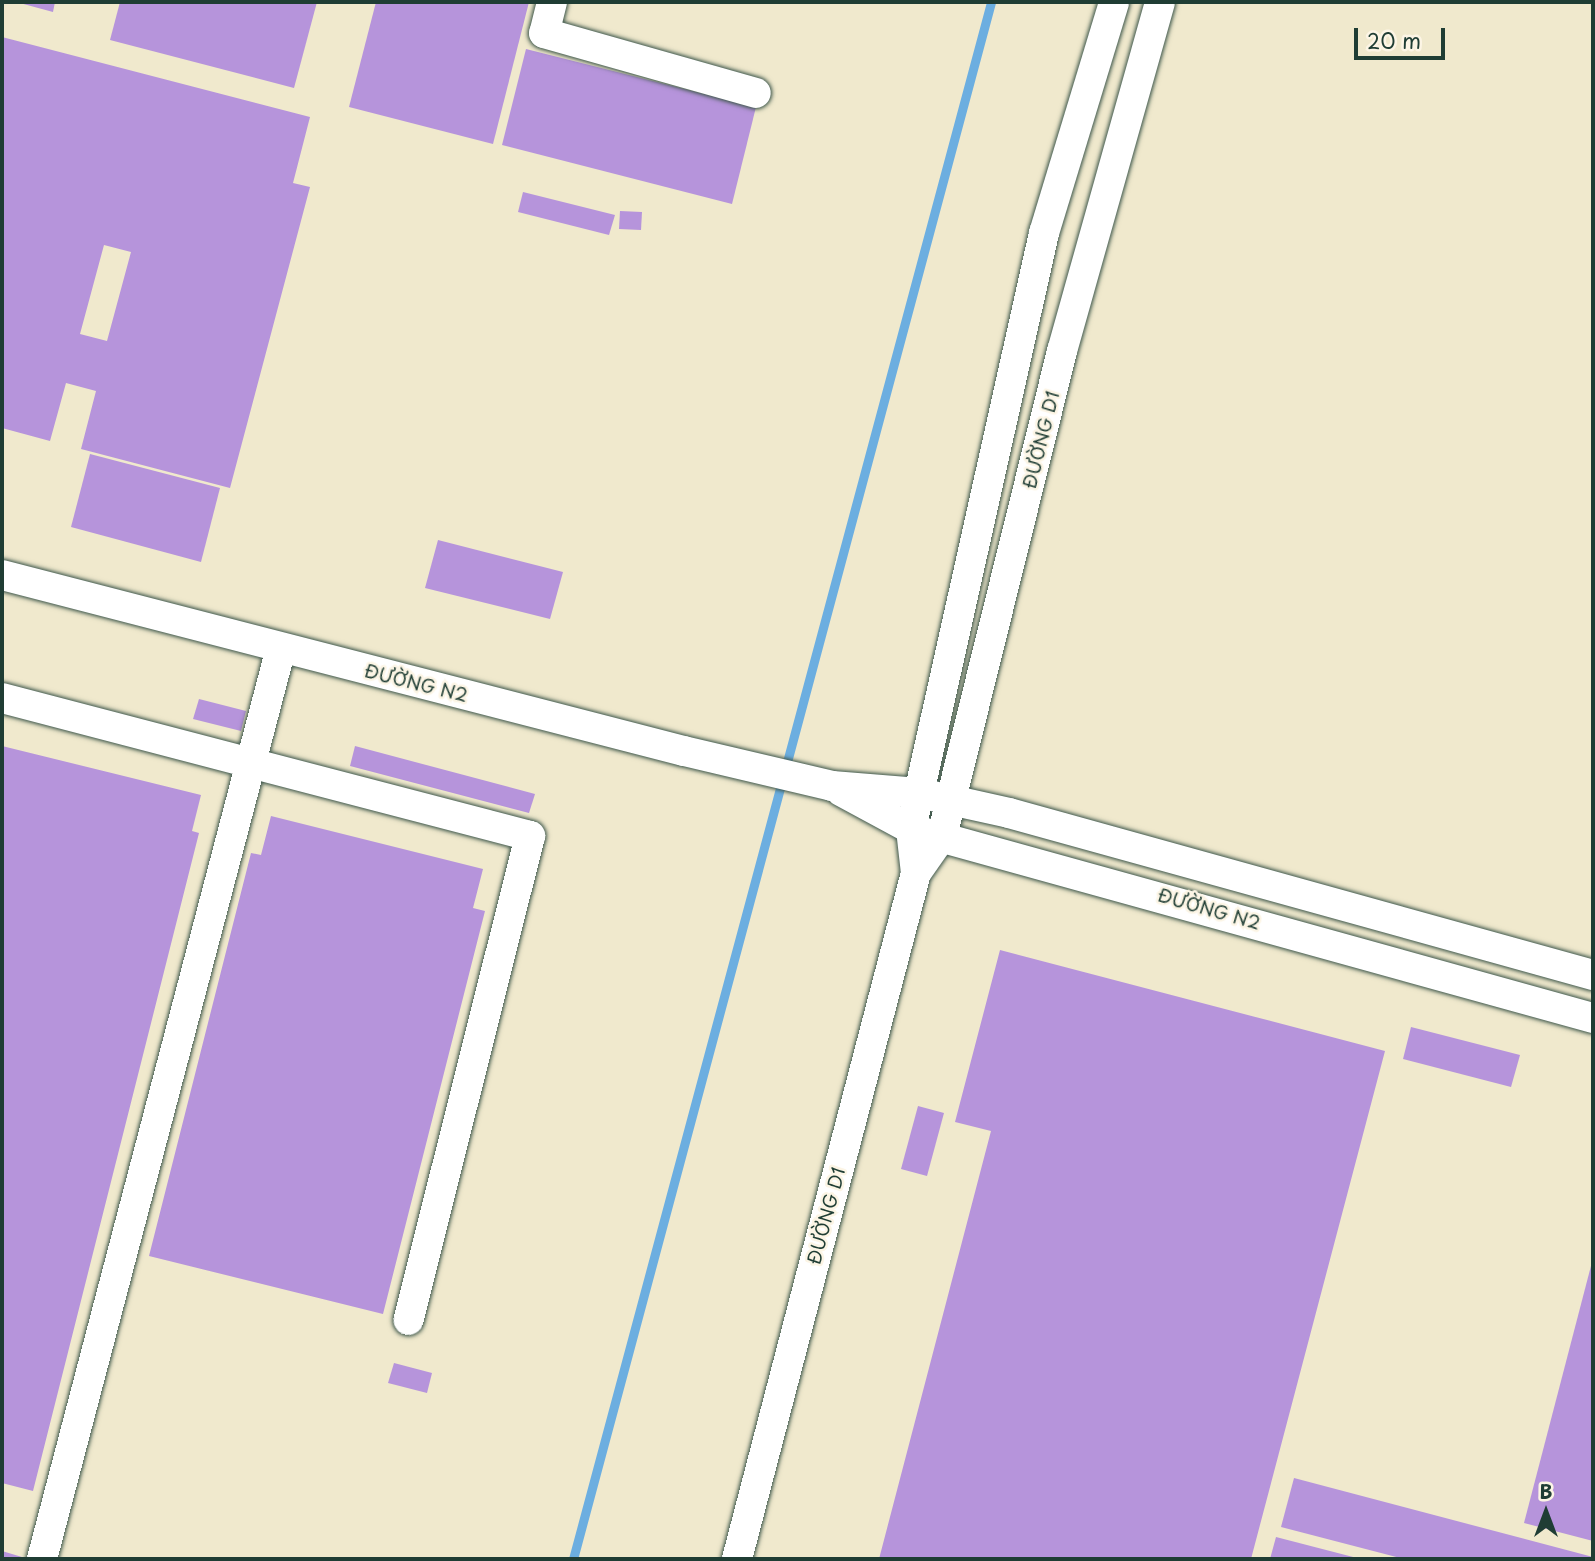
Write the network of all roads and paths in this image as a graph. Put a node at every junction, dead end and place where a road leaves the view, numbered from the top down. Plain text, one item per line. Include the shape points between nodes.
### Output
1 (552, 2) edge
2 (1114, 2) edge
3 (1160, 2) edge
4 (756, 93) dead end
5 (2, 575) edge
6 (281, 648) junction
7 (2, 698) edge
8 (251, 766) junction
9 (819, 783) junction
10 (919, 793) junction
11 (950, 801) junction
12 (911, 828) junction
13 (942, 836) junction
14 (916, 873) junction
15 (1593, 975) edge
16 (1593, 1018) edge
17 (408, 1320) dead end
18 (42, 1559) edge
19 (737, 1559) edge

1 - 4 street via 544,33
2 - 10 street, ĐƯỜNG D1 via 1044,233
3 - 11 street, ĐƯỜNG D1 via 1062,351
5 - 6 street, ĐƯỜNG N2
6 - 8 street
6 - 9 street, ĐƯỜNG N2
7 - 8 street
8 - 17 street via 530,836
8 - 18 street
9 - 10 street, ĐƯỜNG N2
9 - 12 street, ĐƯỜNG N2
10 - 11 street, ĐƯỜNG N2
10 - 12 street, ĐƯỜNG D1
11 - 13 street, ĐƯỜNG D1
11 - 15 street, ĐƯỜNG N2
12 - 13 street, ĐƯỜNG N2
12 - 14 street, ĐƯỜNG D1
13 - 14 street, ĐƯỜNG D1
13 - 16 street, ĐƯỜNG N2
14 - 19 street, ĐƯỜNG D1

